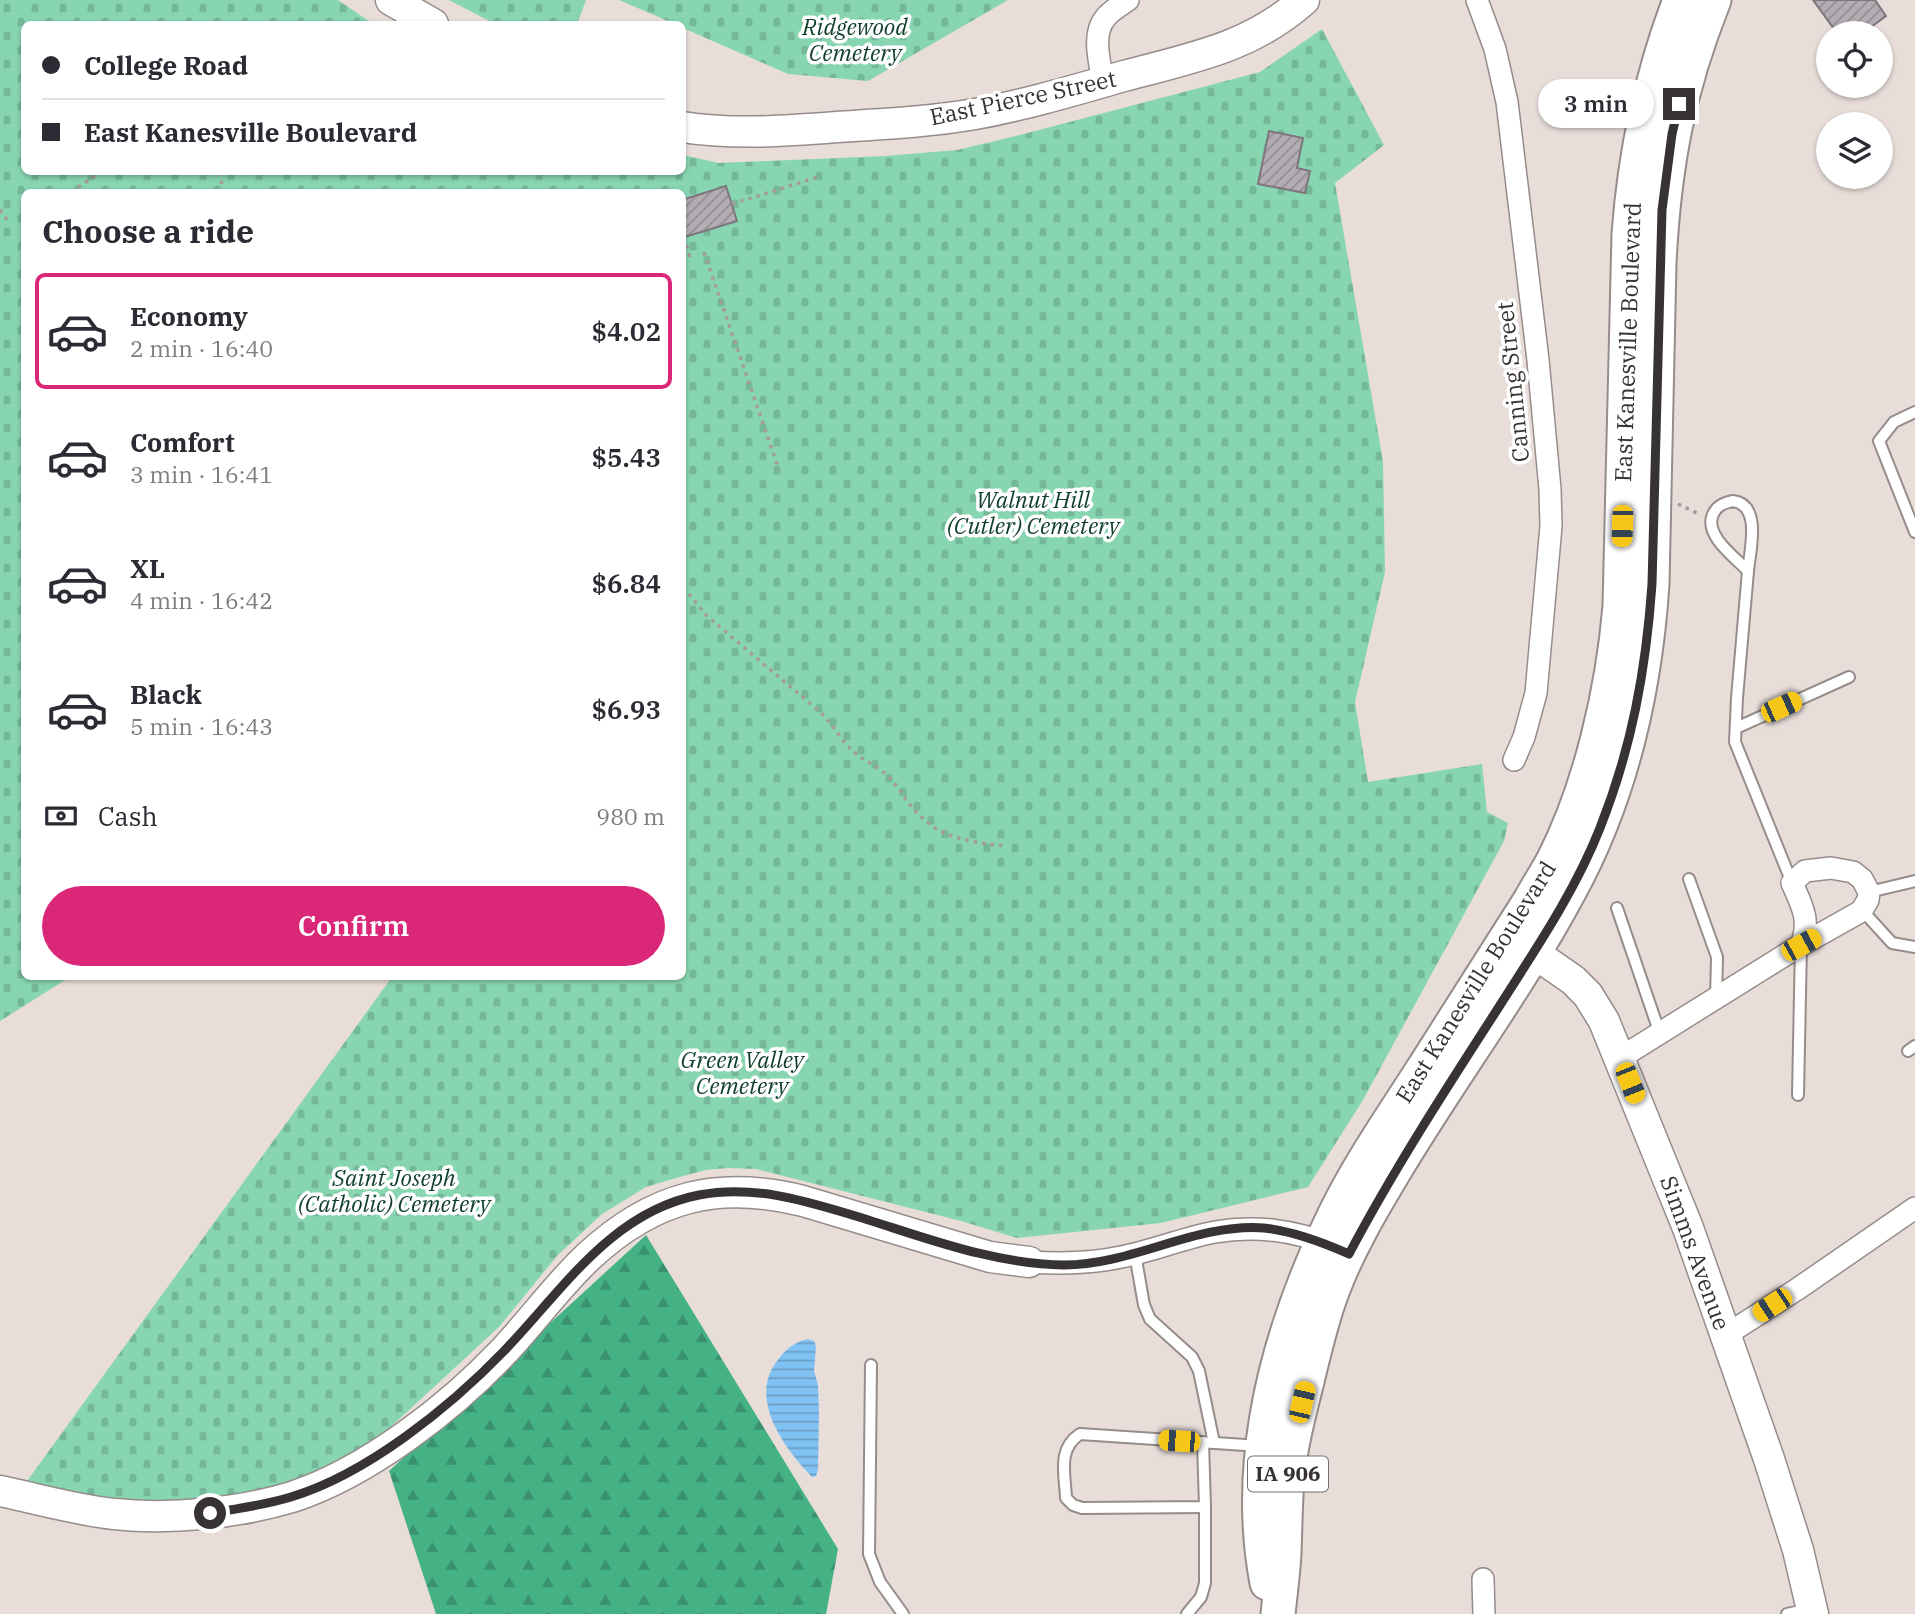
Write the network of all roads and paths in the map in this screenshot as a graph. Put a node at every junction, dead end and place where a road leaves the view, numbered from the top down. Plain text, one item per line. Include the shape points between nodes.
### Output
1 (391, 0) edge
2 (1128, 0) edge
3 (1304, 0) edge
4 (1477, 0) edge
5 (1681, 0) edge
6 (1714, 0) edge
7 (428, 21) edge
8 (1103, 82) junction
9 (686, 128) edge
10 (96, 175) edge
11 (818, 177) dead end
12 (76, 189) edge
13 (732, 204) dead end
14 (0, 209) edge
15 (8, 221) dead end
16 (686, 244) edge
17 (704, 252) dead end
18 (691, 261) dead end
19 (1915, 412) edge
20 (779, 470) dead end
21 (1670, 500) dead end
22 (1712, 520) junction
23 (1915, 532) edge
24 (1748, 571) junction
25 (689, 594) dead end
26 (1849, 677) dead end
27 (1736, 728) junction
28 (1514, 760) dead end
29 (1004, 846) dead end
30 (1689, 879) dead end
31 (1915, 881) edge
32 (1793, 883) junction
33 (1866, 901) junction
34 (1617, 908) dead end
35 (1521, 943) junction
36 (1801, 945) junction
37 (1915, 947) edge
38 (1716, 999) junction
39 (1660, 1034) junction
40 (1620, 1058) junction
41 (1798, 1095) dead end
42 (1915, 1208) edge
43 (1335, 1248) junction
44 (1135, 1254) junction
45 (1030, 1262) joint
46 (1726, 1335) junction
47 (871, 1365) dead end
48 (1209, 1442) junction
49 (1263, 1446) junction
50 (0, 1491) edge
51 (1205, 1507) junction
52 (1483, 1579) dead end
53 (1804, 1612) edge
54 (903, 1614) edge
55 (1187, 1614) edge
56 (1273, 1614) edge
57 (1278, 1614) edge
58 (1484, 1614) edge

1 - 7 street
2 - 8 street via 1100,24 1097,36
3 - 8 street, East Pierce Street via 1271,26 1240,42
4 - 28 street, Canning Street via 1507,102 1550,489 1551,526 1536,693
5 - 35 main road, East Kanesville Boulevard / IA 906 via 1648,100 1632,199 1620,606 1608,692 1575,807 1531,899
6 - 35 main road, East Kanesville Boulevard / IA 906 via 1679,104 1662,210 1652,584 1640,692 1600,828 1571,889
8 - 9 street, East Pierce Street via 988,111 931,120 740,132
10 - 12 path
11 - 13 path
14 - 15 path
16 - 18 path
17 - 20 path
19 - 23 lane via 1894,422 1879,441
21 - 22 path
22 - 24 lane via 1716,538
22 - 24 lane via 1725,502 1738,501 1746,508 1752,520
24 - 27 lane
25 - 29 path via 706,615 820,712 849,748 888,776 920,817 949,835
26 - 27 lane
27 - 32 lane via 1735,742
30 - 38 lane via 1717,957
31 - 33 lane
32 - 33 street via 1805,871 1831,868 1853,872 1863,879
32 - 36 street via 1806,918
33 - 36 street
33 - 37 lane via 1892,943
34 - 39 lane
35 - 40 street, Simms Avenue via 1588,995
35 - 43 main road, East Kanesville Boulevard / IA 906 via 1364,1161 1336,1212
36 - 38 street
36 - 41 lane
38 - 39 street
39 - 40 street
40 - 46 street, Simms Avenue
42 - 46 street
43 - 44 street via 1265,1228 1241,1228
43 - 49 main road, East Kanesville Boulevard / IA 906 via 1295,1308 1280,1355
43 - 57 main road, East Kanesville Boulevard / IA 906 via 1334,1286 1296,1424 1287,1477
44 - 45 street via 1065,1265
44 - 48 lane via 1150,1319 1192,1357 1199,1371
45 - 50 street via 989,1257 775,1194 725,1191 697,1195 618,1232 589,1257 503,1352 442,1408 378,1454 318,1487 230,1510 151,1517
46 - 53 street, Simms Avenue via 1798,1550
47 - 54 lane via 869,1554 880,1582
48 - 49 lane
48 - 51 lane
48 - 51 lane via 1080,1434 1067,1446 1064,1457 1066,1498 1073,1505
49 - 56 main road, East Kanesville Boulevard / IA 906 via 1261,1536
51 - 55 lane via 1205,1583 1201,1597
52 - 58 street

